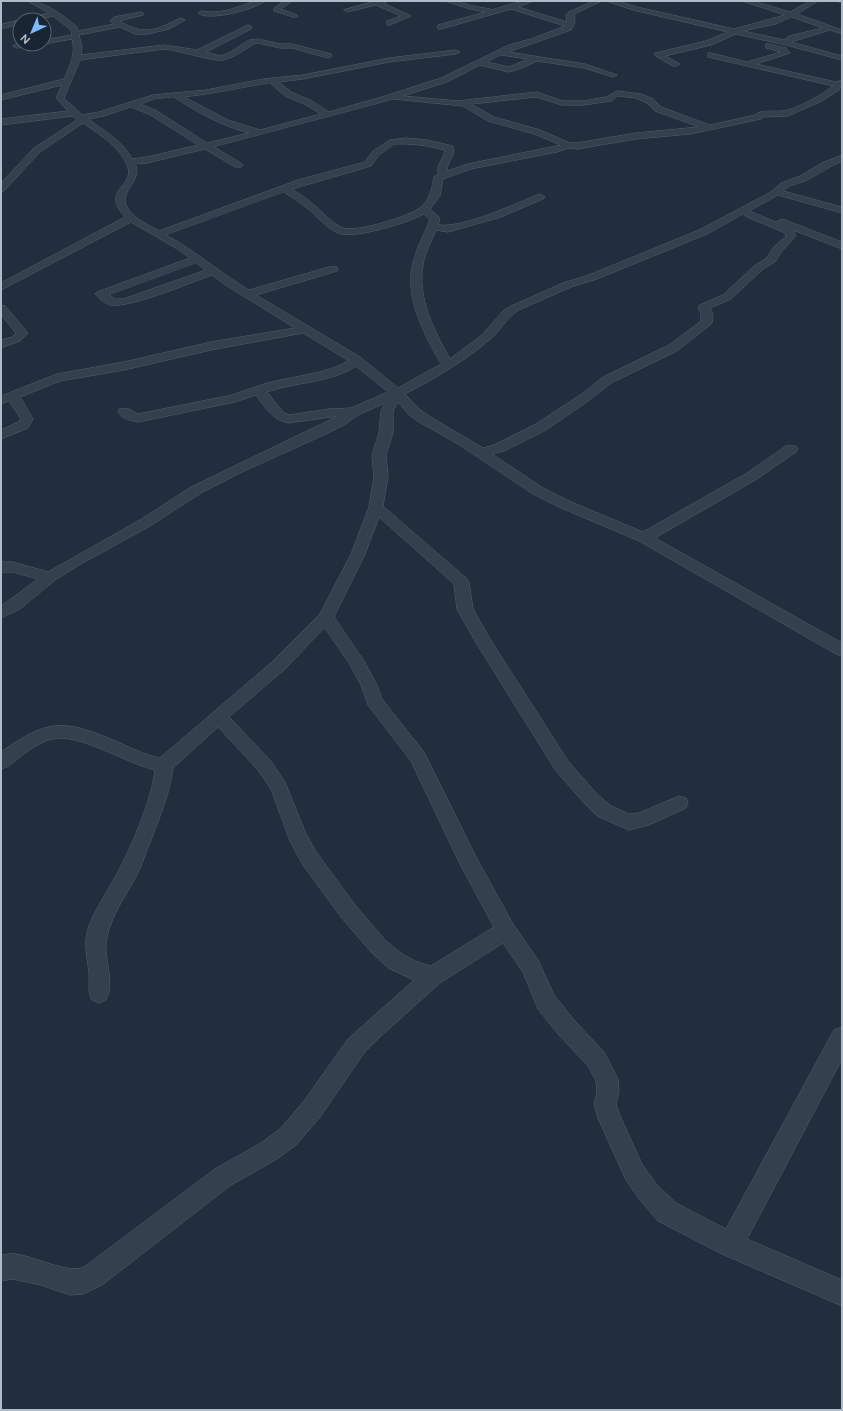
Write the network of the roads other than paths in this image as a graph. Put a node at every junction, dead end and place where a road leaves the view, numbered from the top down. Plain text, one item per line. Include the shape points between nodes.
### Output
1 (31, 1) edge
2 (262, 1) edge
3 (289, 1) edge
4 (385, 1) edge
5 (448, 1) edge
6 (530, 1) edge
7 (599, 1) edge
8 (610, 1) edge
9 (745, 1) edge
10 (815, 1) edge
11 (376, 3) junction
12 (509, 6) junction
13 (348, 10) dead end
14 (494, 10) junction
15 (201, 13) dead end
16 (55, 14) junction
17 (141, 14) dead end
18 (791, 14) junction
19 (52, 15) edge
20 (295, 16) dead end
21 (181, 20) dead end
22 (836, 20) dead end
23 (390, 23) dead end
24 (12, 24) edge
25 (817, 24) junction
26 (120, 25) junction
27 (569, 25) junction
28 (1, 27) edge
29 (248, 27) dead end
30 (441, 27) dead end
31 (831, 28) junction
32 (733, 32) junction
33 (842, 32) edge
34 (76, 35) junction
35 (52, 40) edge
36 (787, 43) junction
37 (244, 47) junction
38 (803, 48) junction
39 (258, 50) dead end
40 (456, 52) dead end
41 (198, 53) junction
42 (502, 53) junction
43 (786, 53) junction
44 (711, 55) dead end
45 (328, 56) dead end
46 (77, 58) junction
47 (842, 58) edge
48 (536, 59) junction
49 (480, 63) junction
50 (676, 64) dead end
51 (747, 64) junction
52 (613, 75) dead end
53 (272, 80) junction
54 (66, 81) junction
55 (839, 84) edge
56 (174, 94) junction
57 (1, 98) edge
58 (385, 99) junction
59 (458, 103) junction
60 (132, 104) junction
61 (326, 114) junction
62 (79, 117) junction
63 (1, 122) edge
64 (710, 128) junction
65 (259, 133) junction
66 (205, 145) junction
67 (568, 145) junction
68 (842, 158) edge
69 (130, 162) junction
70 (238, 165) dead end
71 (445, 174) junction
72 (286, 188) junction
73 (1, 189) edge
74 (778, 192) junction
75 (540, 198) dead end
76 (425, 209) junction
77 (840, 209) edge
78 (744, 214) junction
79 (131, 218) junction
80 (432, 227) junction
81 (158, 235) junction
82 (842, 246) edge
83 (198, 259) junction
84 (333, 269) dead end
85 (213, 271) junction
86 (1, 287) edge
87 (247, 294) junction
88 (1, 308) edge
89 (306, 329) junction
90 (1, 344) edge
91 (356, 360) junction
92 (448, 366) junction
93 (259, 390) junction
94 (397, 393) junction
95 (15, 395) junction
96 (1, 400) edge
97 (124, 412) dead end
98 (353, 412) junction
99 (1, 435) edge
100 (791, 449) dead end
101 (482, 453) junction
102 (376, 507) junction
103 (644, 538) junction
104 (1, 567) edge
105 (50, 577) junction
106 (1, 613) edge
107 (326, 617) junction
108 (842, 650) edge
109 (219, 717) junction
110 (1, 762) edge
111 (164, 765) junction
112 (679, 803) dead end
113 (506, 930) junction
114 (433, 976) junction
115 (98, 993) dead end
116 (842, 1037) edge
117 (730, 1245) junction
118 (1, 1268) edge
119 (842, 1293) edge

1 - 16 street
2 - 15 street via 226,12
3 - 20 street via 276,10
4 - 11 street
5 - 14 street via 472,8
6 - 12 street
7 - 27 street via 571,13
8 - 32 street
9 - 18 street
10 - 18 street
11 - 13 street
11 - 23 street via 407,16
12 - 14 street
12 - 27 street
14 - 30 street
16 - 19 street
16 - 34 street via 72,26
17 - 26 street via 114,20
18 - 25 street
18 - 32 street via 782,19
21 - 26 street via 171,26 140,32
22 - 25 street
24 - 28 street
25 - 31 street
26 - 34 street
27 - 42 street via 568,28 512,47
29 - 41 street
31 - 33 street
31 - 36 street via 792,38
32 - 36 street
32 - 43 street
32 - 50 street via 708,43 658,55
34 - 35 street
34 - 46 street
36 - 38 street
37 - 39 street
37 - 41 street via 232,55 221,58
37 - 45 street via 252,42 261,41
38 - 43 street
38 - 47 street
40 - 53 street via 389,60 303,77
41 - 46 street via 164,47
42 - 48 street
42 - 49 street
43 - 51 street
44 - 51 street
46 - 54 street
48 - 49 street via 508,70
48 - 52 street via 584,66
49 - 58 street via 444,80
51 - 55 street
53 - 56 street via 206,92
53 - 61 street via 288,94
54 - 57 street
54 - 62 street via 60,98
55 - 64 street via 819,99 791,112 761,114 758,117
56 - 60 street
56 - 65 street via 212,116
58 - 59 street
58 - 61 street
59 - 64 street via 537,94 562,103 584,103 608,99 617,94 638,96 650,101 658,109
59 - 67 street via 491,119 537,132
60 - 62 street via 102,114
60 - 66 street via 154,113
61 - 65 street
62 - 63 street
62 - 69 street via 120,146
62 - 73 street via 37,150
64 - 67 street via 636,136 596,144
65 - 66 street
66 - 69 street
66 - 70 street
67 - 71 street
68 - 74 street via 784,185
69 - 79 street via 133,175 120,200 122,208
71 - 72 street via 442,167 450,156 450,148 427,143 392,142 376,153 368,164
71 - 76 street via 439,177 436,196
72 - 76 street via 343,232 401,221
72 - 81 street
74 - 77 street
74 - 78 street
75 - 80 street via 497,215 448,229
76 - 80 street via 435,218
78 - 82 street via 769,217
78 - 92 street via 515,308 508,312 486,337
78 - 101 street via 789,230 790,236 771,260 759,267 734,291 704,307 707,322 701,328 673,348 607,380 541,428 499,448
79 - 81 street
79 - 86 street
80 - 92 street via 416,268 416,283 435,343
81 - 83 street
83 - 85 street
83 - 85 street via 101,294 112,302 124,302
84 - 87 street
85 - 87 street
87 - 89 street
88 - 90 street via 22,333 16,339
89 - 91 street
89 - 95 street via 58,378
91 - 93 street via 337,371
91 - 94 street
92 - 94 street
93 - 97 street via 235,398 138,418
93 - 98 street via 274,411 288,419
94 - 98 street
94 - 101 street via 414,412
94 - 102 street via 387,411 386,434 380,455 382,477
95 - 96 street
95 - 99 street via 13,398 27,419 23,425
98 - 105 street via 324,430 196,490
100 - 103 street via 752,476
101 - 103 street via 538,491
102 - 107 street via 358,554
102 - 112 street via 461,582 465,609 483,641 562,766 591,799 604,811 629,822 642,820
103 - 108 street
104 - 105 street via 16,567 39,576
105 - 106 street
107 - 109 street via 278,666
107 - 113 street via 356,661 369,685 374,701 418,757 470,864
109 - 111 street
109 - 114 street via 264,764 280,787 298,836 310,859 348,911 378,946 395,961 412,970
110 - 111 street via 34,738 52,731 82,736 146,762
111 - 115 street via 162,785 148,826 129,871 105,913 96,938 100,976
113 - 114 street
113 - 117 street via 531,967 552,1011 596,1059 606,1079 608,1092 605,1104 609,1118 634,1172 648,1192 667,1212
114 - 118 street via 356,1046 312,1109 288,1137 223,1177 93,1276 83,1281 70,1282 13,1266
116 - 117 street
117 - 119 street

